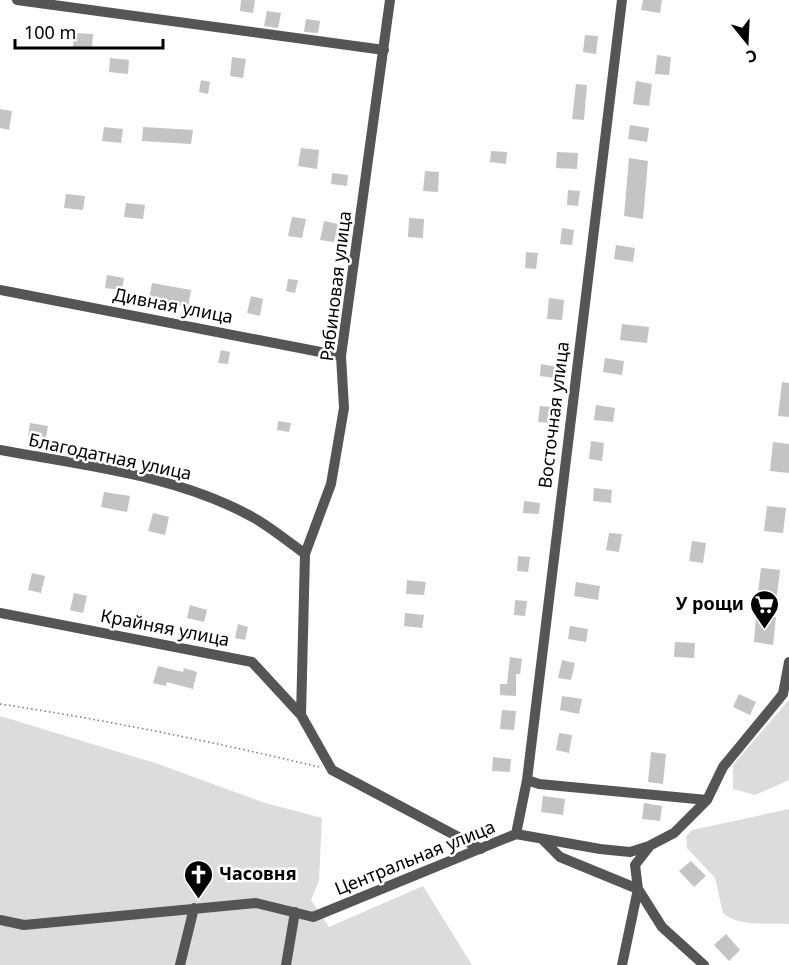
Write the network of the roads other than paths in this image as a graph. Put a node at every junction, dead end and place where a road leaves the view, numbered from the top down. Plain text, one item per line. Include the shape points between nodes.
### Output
1 (17, 0) edge
2 (390, 0) edge
3 (622, 0) edge
4 (384, 50) junction
5 (0, 290) edge
6 (340, 356) junction
7 (0, 450) edge
8 (305, 554) junction
9 (0, 613) edge
10 (789, 662) edge
11 (302, 716) junction
12 (526, 780) junction
13 (707, 800) junction
14 (516, 834) junction
15 (542, 839) junction
16 (649, 846) junction
17 (481, 849) junction
18 (638, 889) junction
19 (194, 908) junction
20 (295, 912) junction
21 (0, 920) edge
22 (180, 965) edge
23 (286, 965) edge
24 (622, 965) edge
25 (704, 965) edge

1 - 4 street
2 - 4 street, Рябиновая улица
3 - 12 street, Восточная улица
4 - 6 street, Рябиновая улица
5 - 6 street, Дивная улица
6 - 8 street, Рябиновая улица via 344,408 337,451 331,484
7 - 8 street, Благодатная улица via 134,474 194,491 256,519
8 - 11 street, Рябиновая улица
9 - 11 street, Крайняя улица via 252,662
10 - 13 street, Центральная улица via 783,694 723,767
11 - 17 street, Крайняя улица via 332,770
12 - 13 street
12 - 14 street, Восточная улица
13 - 16 street, Центральная улица via 674,833
14 - 15 street, Центральная улица
14 - 17 street, Центральная улица
15 - 16 street, Центральная улица via 630,852
15 - 18 street via 560,857
16 - 18 street via 635,865
17 - 20 street, Центральная улица via 313,917
18 - 24 street
18 - 25 street via 662,927
19 - 20 street via 256,903
19 - 21 street via 24,925
19 - 22 street
20 - 23 street

